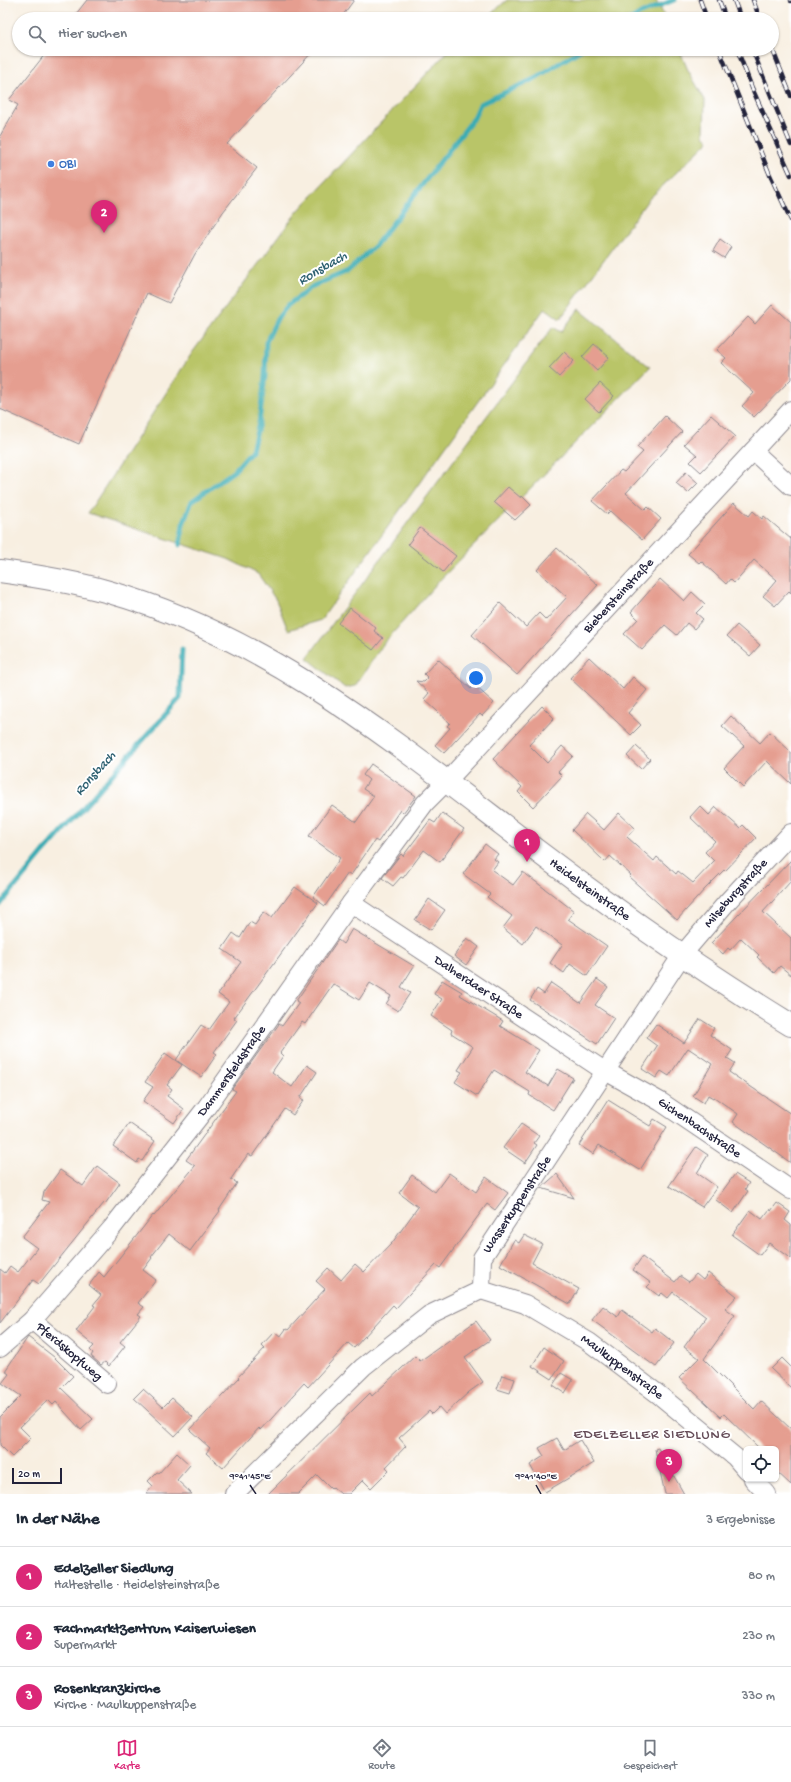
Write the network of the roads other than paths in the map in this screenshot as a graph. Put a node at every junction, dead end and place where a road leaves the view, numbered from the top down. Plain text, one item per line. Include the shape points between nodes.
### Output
1 (791, 410) edge
2 (753, 451) junction
3 (791, 486) edge
4 (0, 571) edge
5 (447, 781) junction
6 (791, 833) edge
7 (351, 902) junction
8 (682, 955) junction
9 (791, 1025) edge
10 (606, 1072) junction
11 (791, 1190) edge
12 (481, 1290) junction
13 (32, 1320) junction
14 (0, 1348) edge
15 (107, 1384) dead end
16 (743, 1467) edge
17 (757, 1482) edge
18 (234, 1494) edge
19 (767, 1494) edge

1 - 2 street, Biebersteinstraße
2 - 3 street
2 - 5 street, Biebersteinstraße
4 - 5 main road, Heidelsteinstraße via 110,592 197,624 293,674 359,716
5 - 7 street, Dammersfeldstraße via 425,803
5 - 8 main road, Heidelsteinstraße via 642,928
6 - 8 street, Milseburgstraße
7 - 10 street, Dalherdaer Straße
7 - 13 street, Dammersfeldstraße via 206,1108 112,1228
8 - 9 main road, Heidelsteinstraße
8 - 10 street, Wasserkuppenstraße
10 - 11 street, Gichenbachstraße via 661,1102
10 - 12 street, Wasserkuppenstraße via 482,1258
12 - 16 street, Maulkuppenstraße via 525,1304 589,1342 658,1394
12 - 18 street via 429,1315 363,1367
13 - 14 street, Dammersfeldstraße
13 - 15 street, Pferdskopfweg
17 - 19 street

